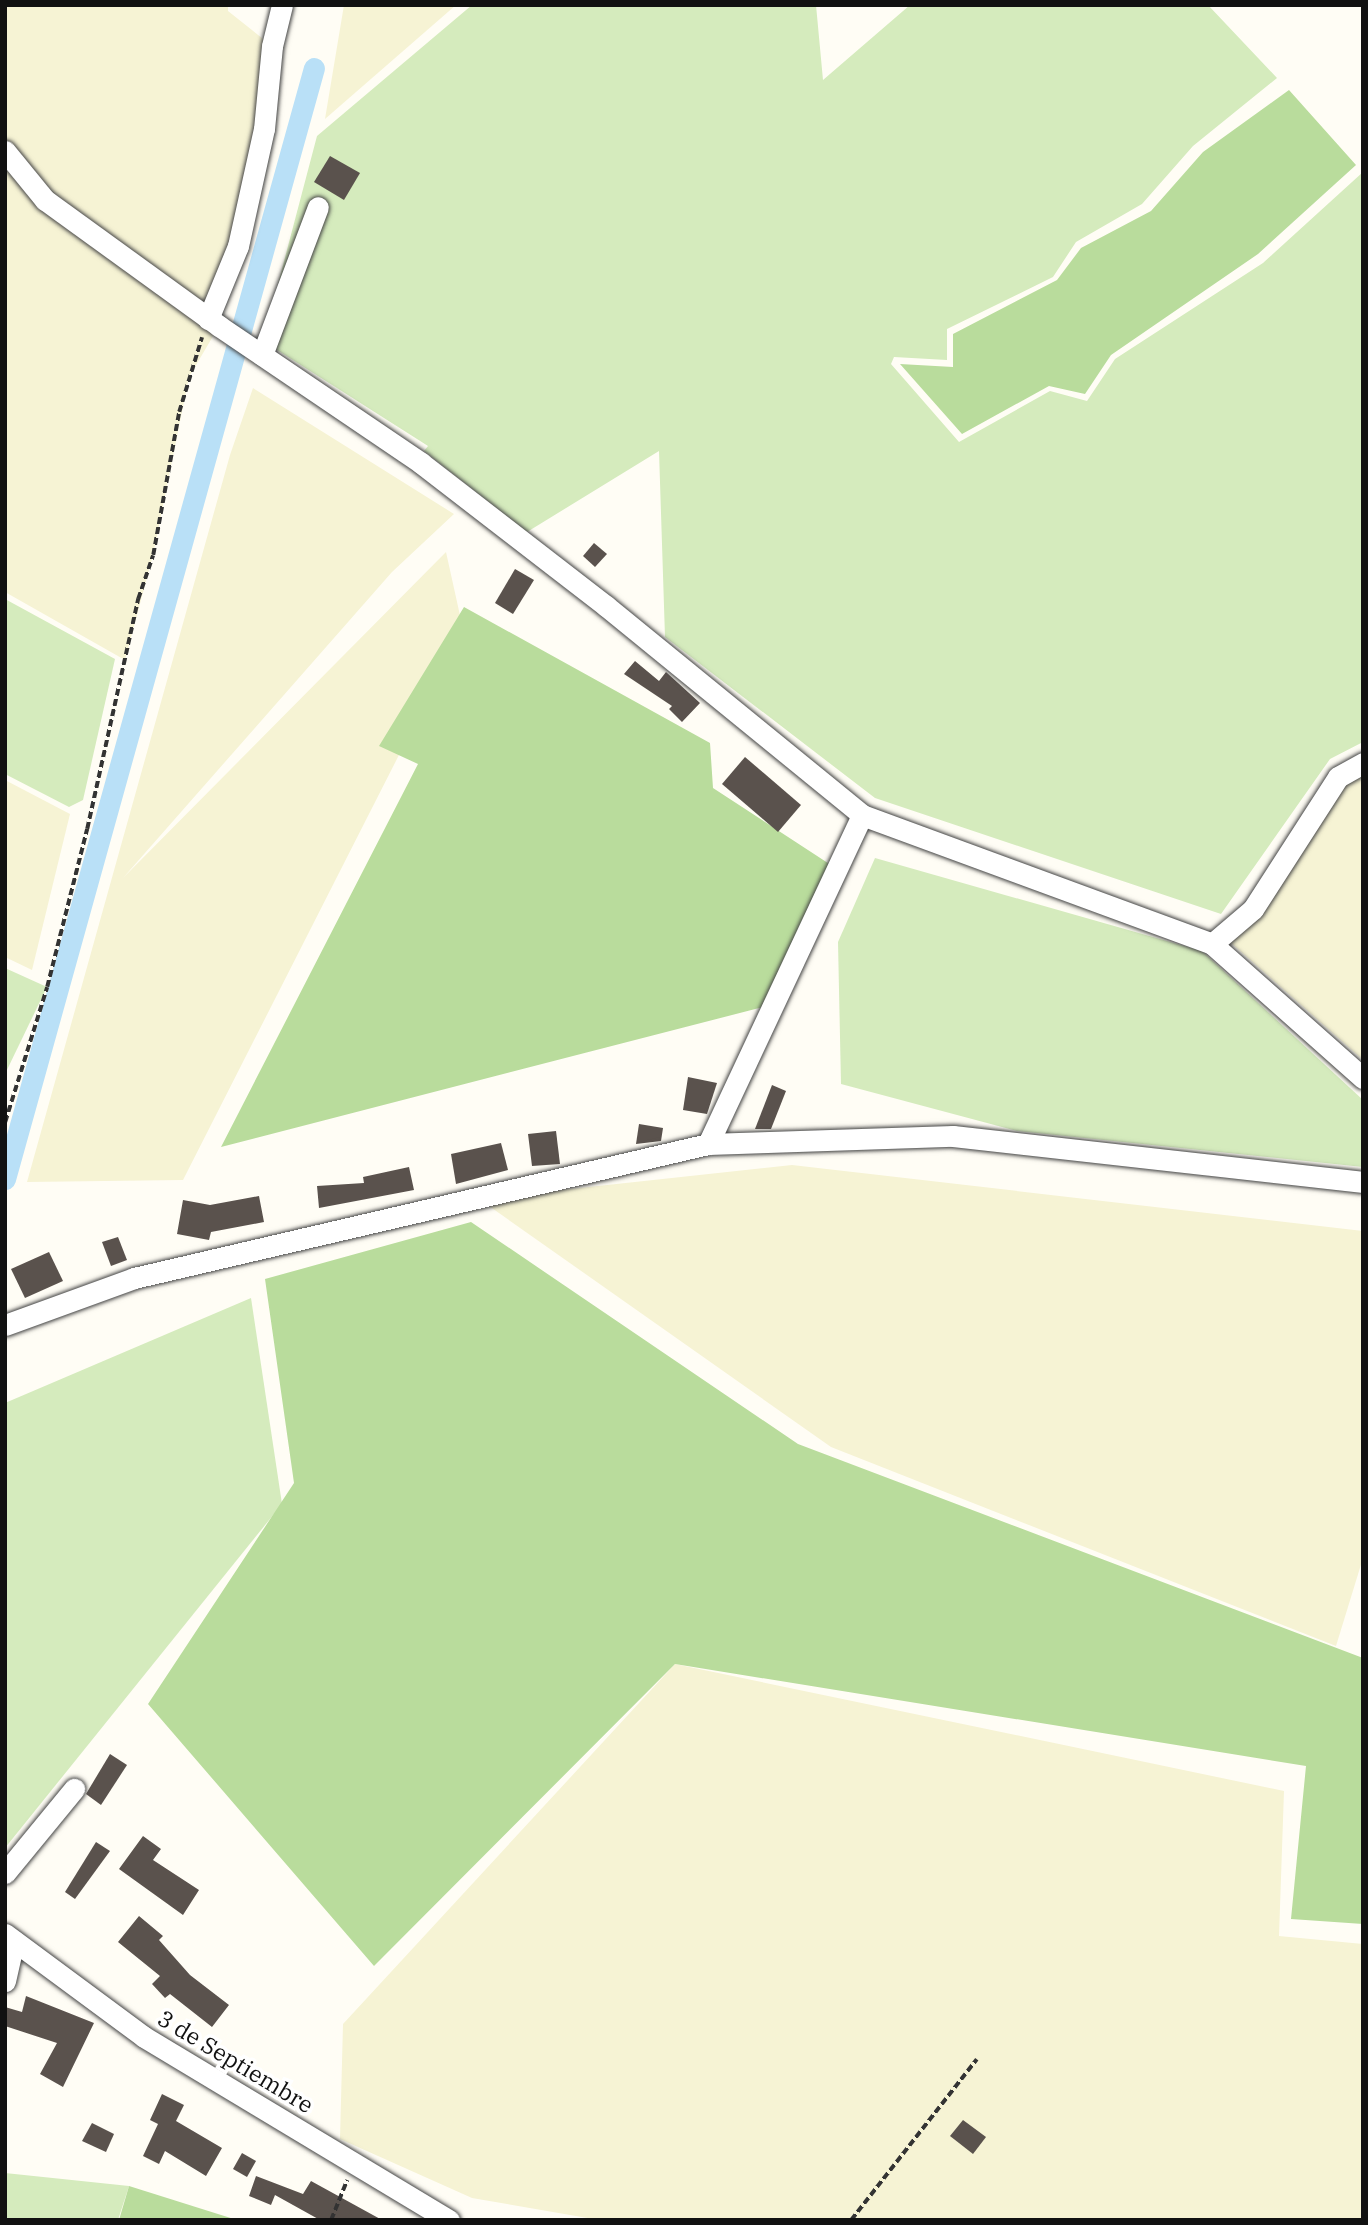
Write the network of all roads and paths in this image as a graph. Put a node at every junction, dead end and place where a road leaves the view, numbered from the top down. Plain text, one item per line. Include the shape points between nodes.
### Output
1 (282, 5) edge
2 (5, 151) edge
3 (318, 207) dead end
4 (214, 323) junction
5 (256, 351) junction
6 (1363, 763) edge
7 (862, 815) junction
8 (1212, 944) junction
9 (1363, 1078) edge
10 (5, 1122) edge
11 (708, 1144) junction
12 (1363, 1182) edge
13 (5, 1325) edge
14 (74, 1789) dead end
15 (5, 1873) edge
16 (10, 1938) edge
17 (5, 1981) edge
18 (977, 2059) dead end
19 (355, 2162) junction
20 (331, 2220) edge
21 (449, 2220) edge
22 (851, 2220) edge

1 - 4 street via 272,46 264,129 239,246
2 - 4 street via 45,200
3 - 5 street
4 - 5 street
4 - 10 path via 179,412 153,555 138,599 88,829 47,987
5 - 7 street via 432,472
6 - 8 street via 1338,777 1252,909
7 - 8 street
7 - 11 street
8 - 9 street
11 - 12 street via 953,1136
11 - 13 street via 134,1278
14 - 15 street
16 - 17 street
16 - 19 street, 3 de Septiembre via 144,2037
18 - 22 path
19 - 20 path
19 - 21 street, 3 de Septiembre

